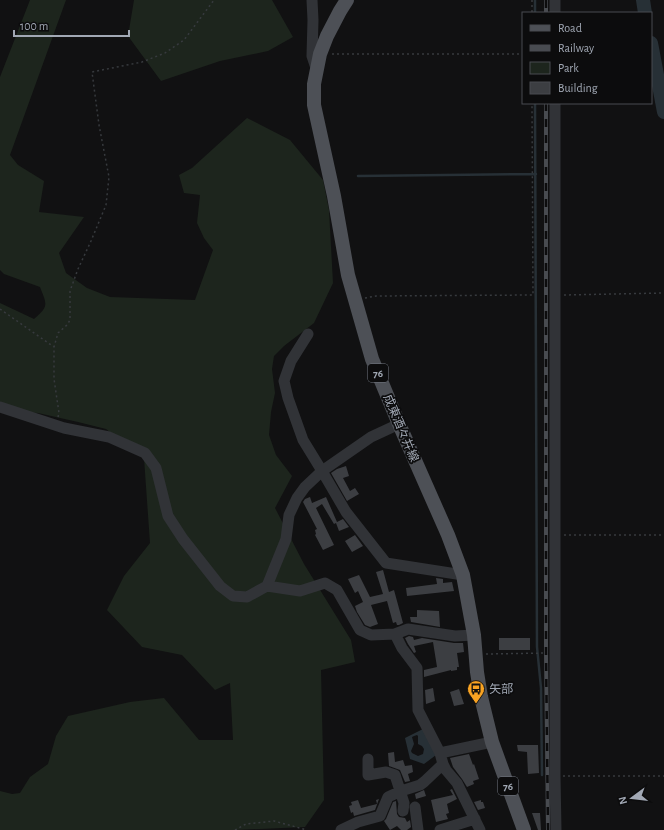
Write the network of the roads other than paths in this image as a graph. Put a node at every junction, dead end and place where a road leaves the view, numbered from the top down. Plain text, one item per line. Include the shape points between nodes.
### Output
1 (312, 0) edge
2 (347, 0) edge
3 (555, 0) edge
4 (555, 12) edge
5 (317, 71) junction
6 (555, 104) edge
7 (308, 334) dead end
8 (0, 407) edge
9 (399, 424) junction
10 (322, 471) junction
11 (463, 575) junction
12 (267, 586) junction
13 (395, 634) junction
14 (474, 635) junction
15 (492, 742) junction
16 (440, 753) junction
17 (368, 759) dead end
18 (443, 764) junction
19 (401, 791) junction
20 (415, 807) dead end
21 (403, 810) dead end
22 (475, 819) junction
23 (341, 830) edge
24 (418, 830) edge
25 (440, 830) edge
26 (480, 830) edge
27 (523, 830) edge
28 (556, 830) edge

1 - 5 street via 312,56
2 - 5 main road, 成東酒々井線 / 76 via 327,36
3 - 4 street
5 - 9 main road, 成東酒々井線 / 76 via 314,105 348,275 372,359
6 - 28 street
7 - 10 street via 291,361 284,381 303,440
8 - 12 street via 64,428 110,437 145,453 156,468 168,516 220,586 233,596 247,597
9 - 10 street via 371,437
9 - 11 main road, 成東酒々井線 / 76
10 - 11 street via 346,512 386,563
10 - 12 street via 305,486 297,498 289,515 286,539
11 - 14 main road, 成東酒々井線 / 76
12 - 13 street via 300,591 325,583 337,590 360,630 371,635
13 - 14 street via 408,629 455,636
13 - 16 street via 417,668 418,710
14 - 15 main road, 成東酒々井線 / 76 via 481,697
15 - 16 street
15 - 27 main road, 成東酒々井線 / 76
16 - 18 street
17 - 19 street via 368,775 386,772 395,775
18 - 19 street via 420,785
18 - 22 street via 457,783
19 - 21 street
19 - 23 street via 388,797 380,816
20 - 24 street
22 - 25 street
22 - 26 street

